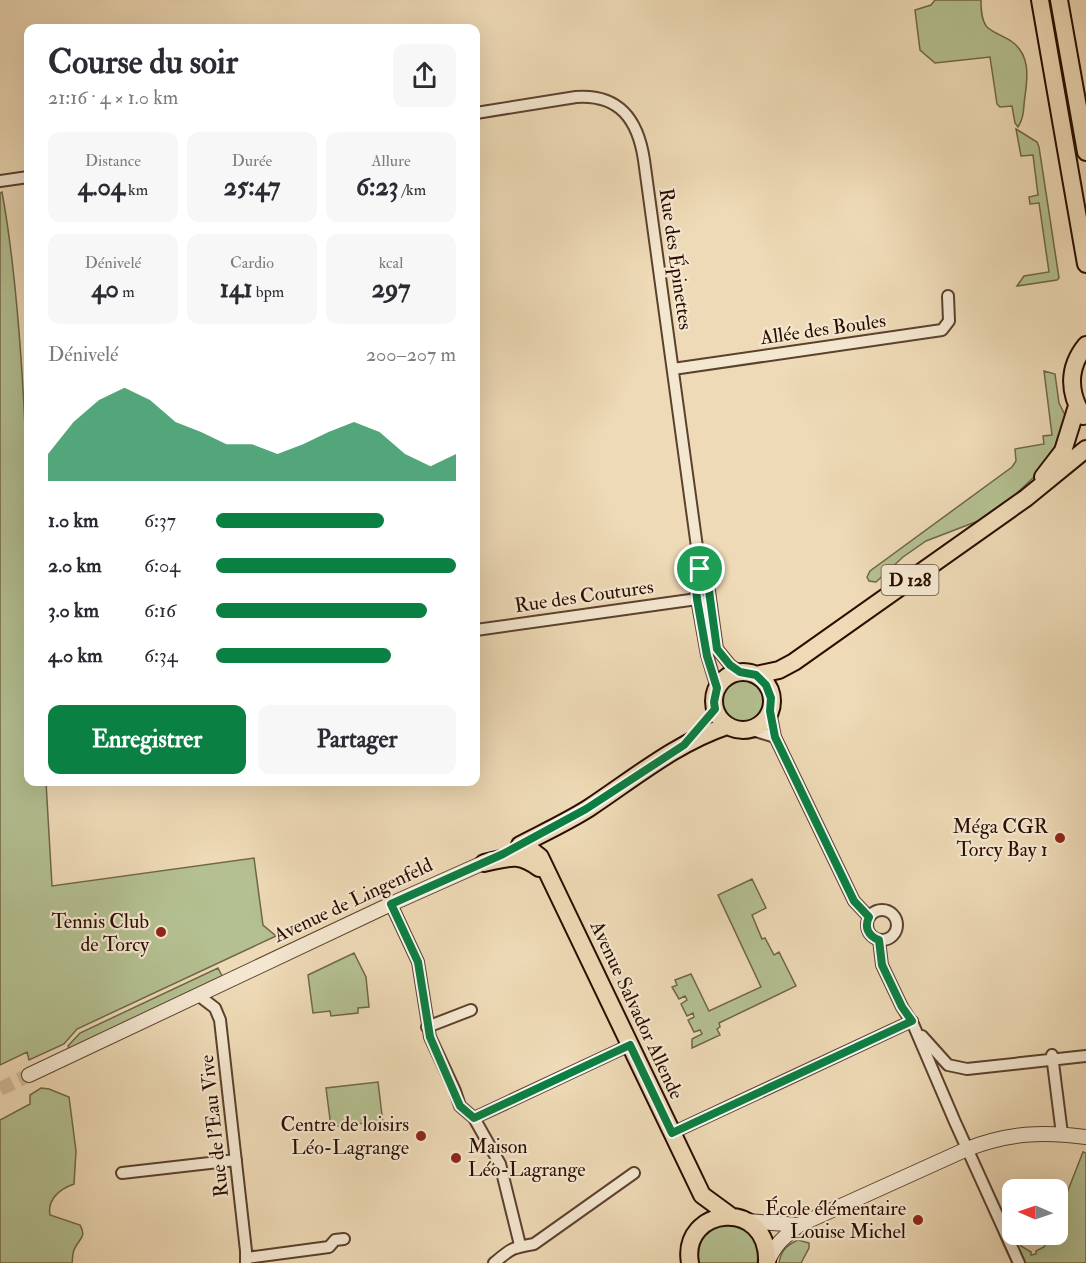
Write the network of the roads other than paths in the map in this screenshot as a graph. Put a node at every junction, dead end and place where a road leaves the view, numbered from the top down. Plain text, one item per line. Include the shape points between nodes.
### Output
1 (1040, 0) edge
2 (1059, 0) edge
3 (480, 112) edge
4 (1086, 152) edge
5 (24, 178) edge
6 (0, 181) edge
7 (1086, 264) edge
8 (948, 296) dead end
9 (1086, 345) edge
10 (673, 369) junction
11 (1082, 412) edge
12 (1086, 449) edge
13 (1026, 498) junction
14 (700, 569) junction
15 (697, 599) junction
16 (480, 629) edge
17 (717, 649) junction
18 (794, 662) junction
19 (748, 674) junction
20 (717, 688) junction
21 (771, 704) junction
22 (715, 709) junction
23 (727, 726) junction
24 (749, 729) junction
25 (775, 737) junction
26 (684, 745) junction
27 (546, 832) junction
28 (520, 845) junction
29 (540, 856) junction
30 (484, 863) junction
31 (549, 875) junction
32 (391, 904) junction
33 (869, 917) junction
34 (879, 940) junction
35 (198, 995) junction
36 (471, 1010) dead end
37 (912, 1022) junction
38 (428, 1027) junction
39 (630, 1045) junction
40 (1086, 1056) edge
41 (1053, 1057) junction
42 (29, 1075) tunnel mouth
43 (474, 1118) junction
44 (672, 1133) junction
45 (1062, 1134) junction
46 (1086, 1137) edge
47 (967, 1149) junction
48 (236, 1160) junction
49 (122, 1173) dead end
50 (634, 1173) dead end
51 (702, 1195) junction
52 (739, 1219) junction
53 (799, 1225) junction
54 (702, 1226) junction
55 (344, 1239) dead end
56 (520, 1245) junction
57 (690, 1255) edge
58 (246, 1261) edge
59 (494, 1263) edge
60 (679, 1263) edge
61 (767, 1263) edge
62 (1019, 1263) edge

1 - 7 main road
2 - 4 main road
3 - 10 street, Rue des Épinettes via 582,97 606,100 630,118 641,139
5 - 6 street
8 - 10 street, Allée des Boules via 949,321 942,330
9 - 11 main road via 1072,373 1072,390
10 - 14 street, Rue des Épinettes
11 - 13 main road, D 128 via 1062,451
12 - 13 main road, D 128
13 - 18 main road, D 128
14 - 15 street, Rue des Épinettes
14 - 17 street, Rue des Épinettes via 709,591
15 - 16 street, Rue des Coutures
15 - 17 street via 704,601
15 - 20 street, Rue des Épinettes
17 - 19 street via 730,665
18 - 19 main road, D 128 via 779,670
18 - 21 main road, D 128
19 - 20 main road via 726,677
19 - 21 main road via 766,685
20 - 22 main road
21 - 24 main road via 762,723
21 - 25 street
22 - 23 main road
22 - 26 main road, Avenue de Lingenfeld
23 - 24 main road
23 - 26 main road, Avenue de Lingenfeld
24 - 25 street
25 - 33 street via 854,901
26 - 27 main road, Avenue de Lingenfeld
27 - 28 main road, Avenue de Lingenfeld
27 - 29 main road via 539,846
27 - 31 main road, Avenue Salvador Allende
28 - 29 main road
28 - 30 street, Avenue de Lingenfeld
29 - 31 main road, Avenue Salvador Allende
30 - 31 main road via 525,858
30 - 32 street, Avenue de Lingenfeld
31 - 39 main road, Avenue Salvador Allende
32 - 35 street, Avenue de Lingenfeld
32 - 38 street via 418,962
33 - 34 street via 870,936
33 - 34 street via 883,910 892,913 897,921 894,935
34 - 37 street via 882,965
35 - 42 street, Avenue de Lingenfeld
35 - 48 street, Rue de l'Eau Vive via 215,1008 220,1020
36 - 38 street
37 - 41 street via 948,1065 974,1069
37 - 44 street
37 - 47 street
38 - 43 street via 460,1106
39 - 43 street
39 - 44 main road, Avenue Salvador Allende
40 - 41 street
41 - 45 street
43 - 56 street via 500,1164
44 - 51 main road, Avenue Salvador Allende
45 - 46 street
45 - 47 street via 1018,1135
47 - 53 street
47 - 62 street
48 - 49 street
48 - 58 street, Rue de l'Eau Vive
50 - 56 street via 534,1244
51 - 52 main road, Avenue Salvador Allende
51 - 54 main road, Avenue Salvador Allende
52 - 53 street
52 - 54 main road via 723,1216
52 - 61 main road, Avenue Salvador Allende via 757,1229 764,1239
53 - 61 street via 780,1239
54 - 57 main road via 694,1236
55 - 58 street via 335,1240 329,1247
56 - 59 street
57 - 60 main road

